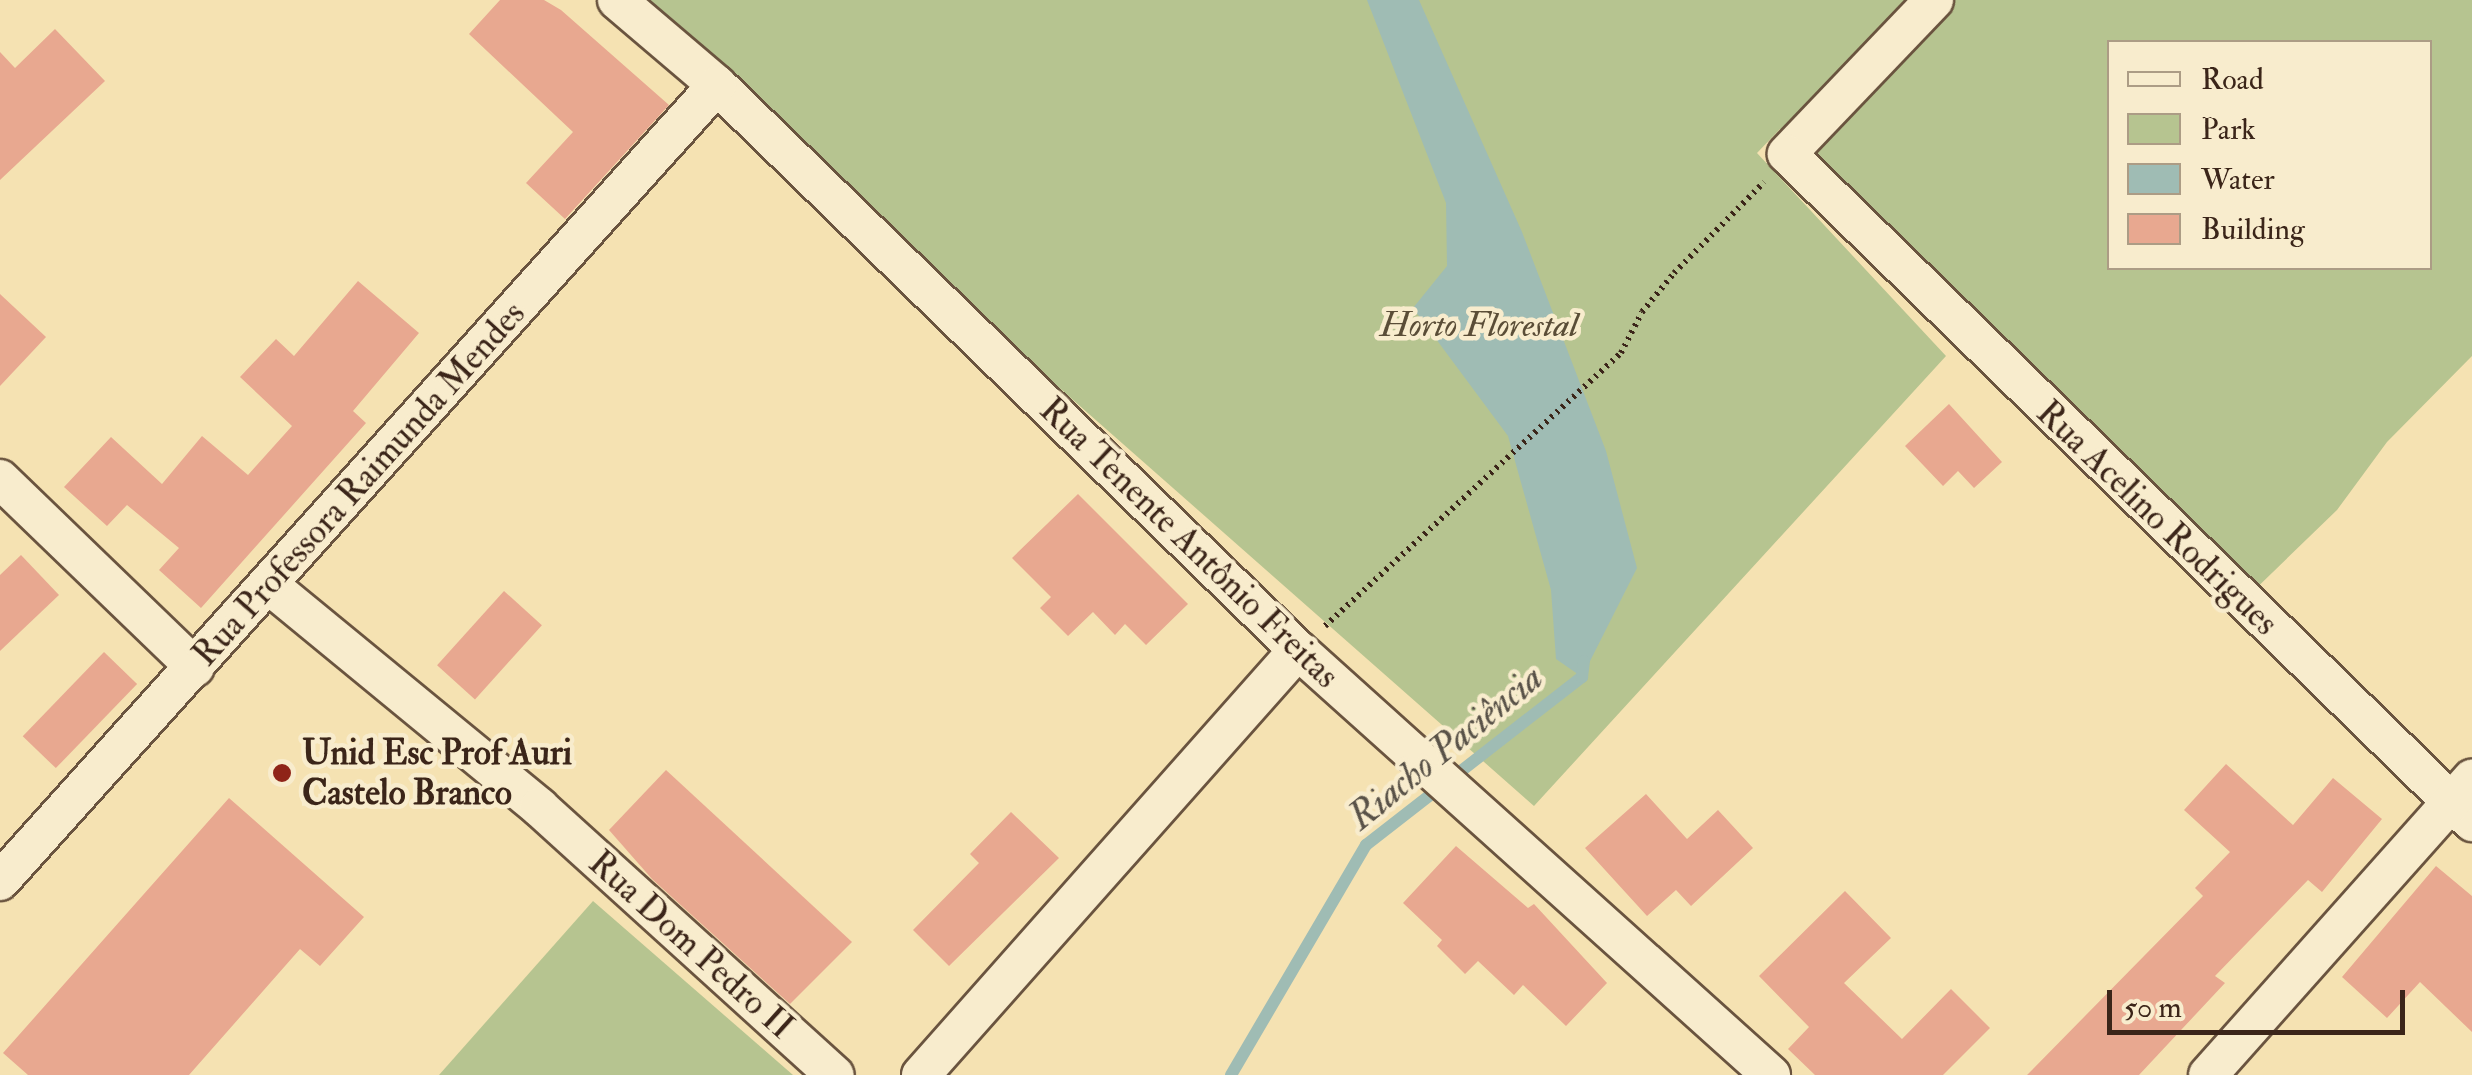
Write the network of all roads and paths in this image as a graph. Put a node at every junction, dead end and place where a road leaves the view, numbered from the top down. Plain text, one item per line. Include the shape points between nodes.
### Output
1 (617, 0) edge
2 (1934, 0) edge
3 (717, 85) junction
4 (1787, 154) junction
5 (0, 479) edge
6 (269, 585) junction
7 (1298, 650) junction
8 (195, 667) junction
9 (2465, 801) edge
10 (0, 882) edge
11 (835, 1075) edge
12 (921, 1075) edge
13 (1771, 1075) edge
14 (2208, 1075) edge

1 - 3 street, Rua Tenente Antônio Freitas
2 - 4 street
3 - 6 street, Rua Professora Raimunda Mendes
3 - 7 street, Rua Tenente Antônio Freitas
4 - 7 path via 1664,286 1620,353 1458,510
4 - 9 street, Rua Acelino Rodrigues
5 - 8 street
6 - 8 street, Rua Professora Raimunda Mendes
6 - 11 street, Rua Dom Pedro II via 539,808
7 - 12 street
7 - 13 street, Rua Tenente Antônio Freitas
8 - 10 street, Rua Professora Raimunda Mendes
9 - 14 street

